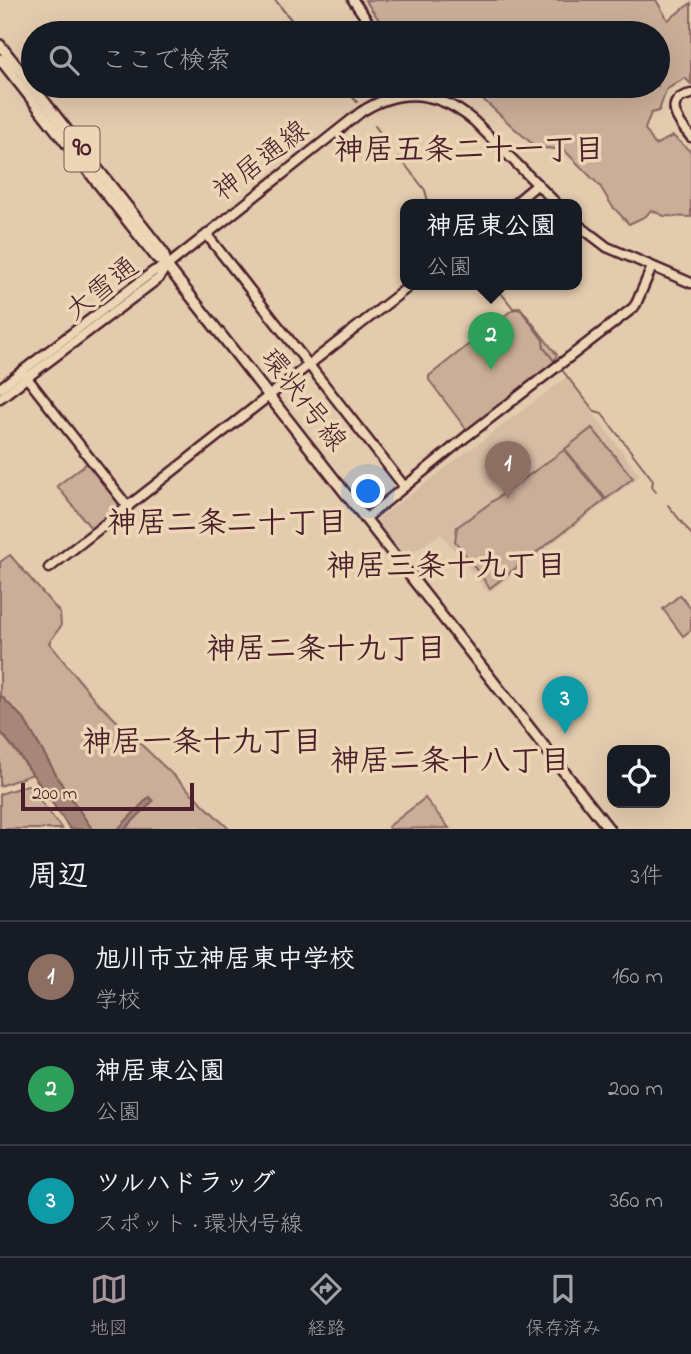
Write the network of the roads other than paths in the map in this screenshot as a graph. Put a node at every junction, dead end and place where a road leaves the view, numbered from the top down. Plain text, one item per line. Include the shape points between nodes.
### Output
1 (353, 0) edge
2 (368, 21) edge
3 (0, 45) edge
4 (0, 59) edge
5 (21, 72) edge
6 (21, 86) edge
7 (691, 94) edge
8 (31, 98) edge
9 (42, 98) edge
10 (394, 98) edge
11 (435, 98) edge
12 (691, 137) edge
13 (538, 184) junction
14 (520, 199) edge
15 (552, 199) edge
16 (582, 228) edge
17 (207, 235) junction
18 (167, 265) junction
19 (652, 267) junction
20 (691, 283) edge
21 (404, 290) edge
22 (309, 364) junction
23 (24, 375) junction
24 (0, 388) edge
25 (269, 396) junction
26 (0, 398) edge
27 (404, 486) junction
28 (128, 507) junction
29 (365, 519) junction
30 (49, 568) dead end
31 (609, 829) edge

1 - 2 street
3 - 5 main road, 環状1号線 / 90
4 - 6 main road, 環状1号線 / 90
7 - 12 street via 675,104 677,118
8 - 18 main road, 環状1号線 / 90
9 - 18 main road, 環状1号線 / 90 via 163,252
10 - 17 street, 神居通線 via 361,112
11 - 13 street, 神居通線 via 460,109
13 - 14 street
13 - 15 street, 神居通線
16 - 19 street via 607,247
17 - 18 street, 神居通線
17 - 22 street
18 - 23 street, 大雪通
18 - 25 main road, 環状1号線 / 90
19 - 20 street
19 - 27 street via 633,308
21 - 22 street
22 - 25 street
22 - 27 street
23 - 24 street, 大雪通
23 - 26 street, 大雪通
23 - 28 street
25 - 28 street
25 - 29 main road, 環状1号線 / 90
27 - 29 street
28 - 30 street
29 - 31 main road, 環状1号線 / 90

